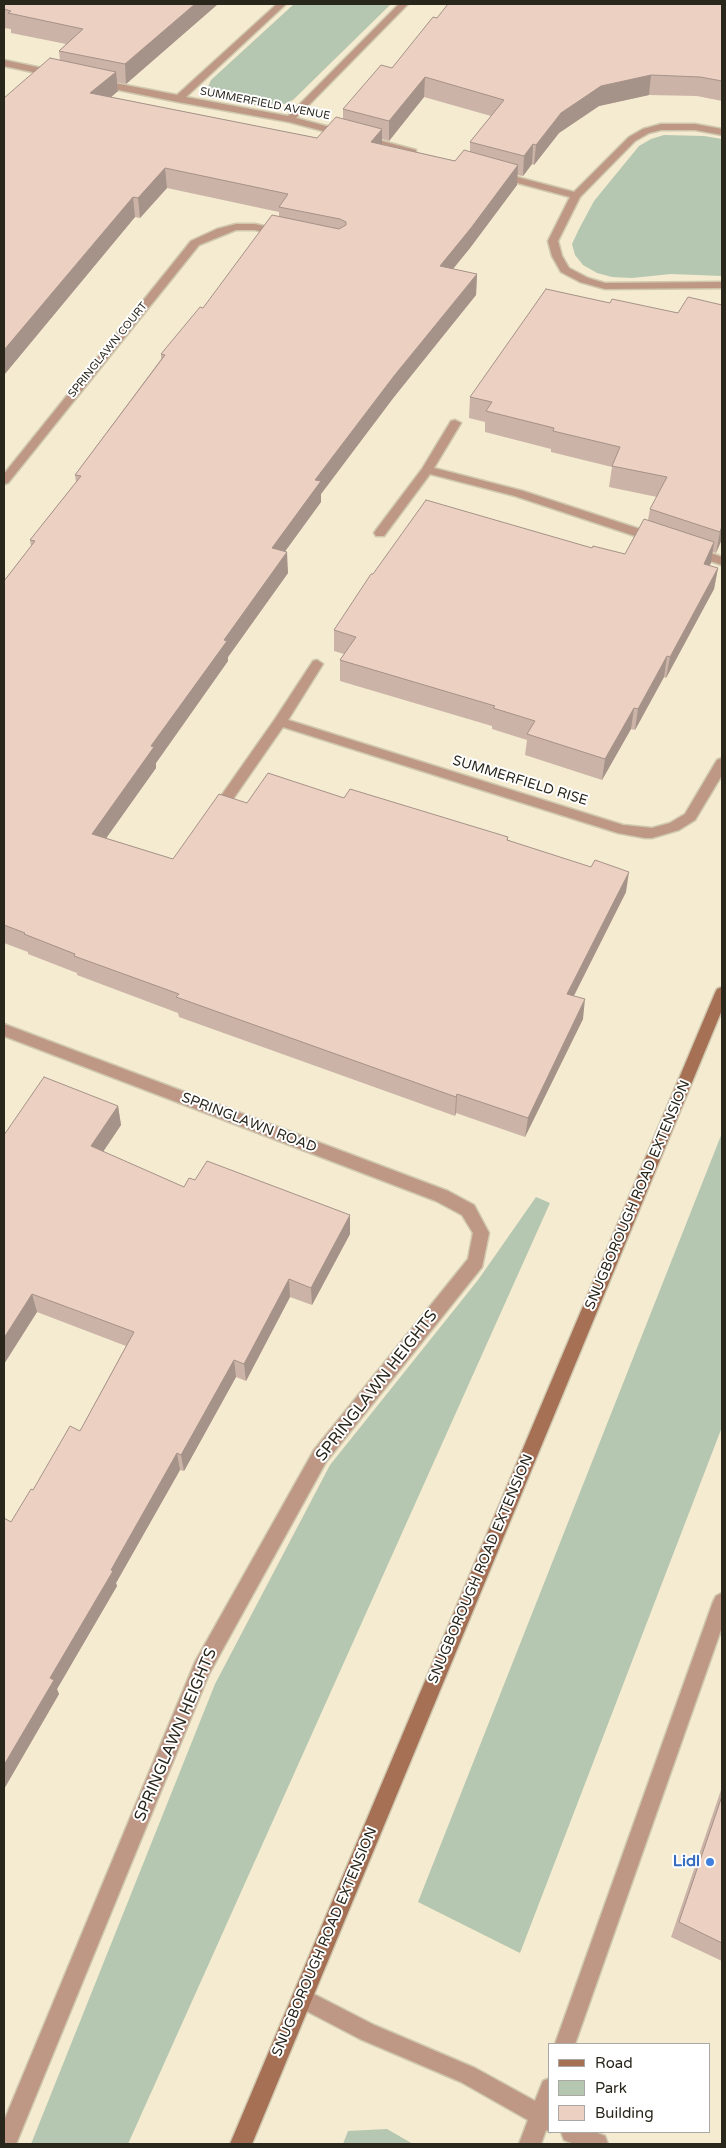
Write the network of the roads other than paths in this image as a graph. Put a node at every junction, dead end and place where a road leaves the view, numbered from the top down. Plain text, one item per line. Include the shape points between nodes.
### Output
1 (282, 4) edge
2 (404, 4) edge
3 (5, 65) edge
4 (66, 76) edge
5 (85, 80) edge
6 (178, 99) junction
7 (290, 119) junction
8 (722, 132) edge
9 (427, 156) edge
10 (492, 173) edge
11 (576, 196) junction
12 (294, 235) edge
13 (722, 285) edge
14 (455, 423) dead end
15 (427, 470) junction
16 (4, 480) edge
17 (380, 533) dead end
18 (666, 542) edge
19 (685, 549) edge
20 (722, 561) edge
21 (317, 664) dead end
22 (280, 722) junction
23 (722, 763) edge
24 (226, 799) edge
25 (722, 993) edge
26 (4, 1030) edge
27 (481, 1233) joint
28 (722, 1602) edge
29 (302, 1998) junction
30 (565, 2043) edge
31 (548, 2100) edge
32 (545, 2118) edge
33 (574, 2133) edge
34 (5, 2144) edge
35 (241, 2144) edge
36 (530, 2144) edge
37 (597, 2144) edge

1 - 6 street
2 - 7 street
3 - 4 street
5 - 6 street, SUMMERFIELD AVENUE
6 - 7 street, SUMMERFIELD AVENUE
7 - 9 street, SUMMERFIELD AVENUE
8 - 11 street via 677,127 646,131 632,139
10 - 11 street
11 - 13 street via 553,241 565,270 573,275 605,286
12 - 16 street, SPRINGLAWN COURT via 236,226 194,243
14 - 15 street
15 - 17 street
15 - 18 street via 519,493
19 - 20 street
21 - 22 street
22 - 23 street, SUMMERFIELD RISE via 623,830 652,833 674,827 690,817
22 - 24 street
25 - 29 main road, SNUGBOROUGH ROAD EXTENSION
26 - 27 street, SPRINGLAWN ROAD via 442,1196 468,1210
27 - 34 street, SPRINGLAWN HEIGHTS via 476,1262 320,1456 202,1668
28 - 30 street
29 - 32 street via 367,2032 468,2075
29 - 35 main road, SNUGBOROUGH ROAD EXTENSION
31 - 32 street
32 - 36 street
33 - 37 street

